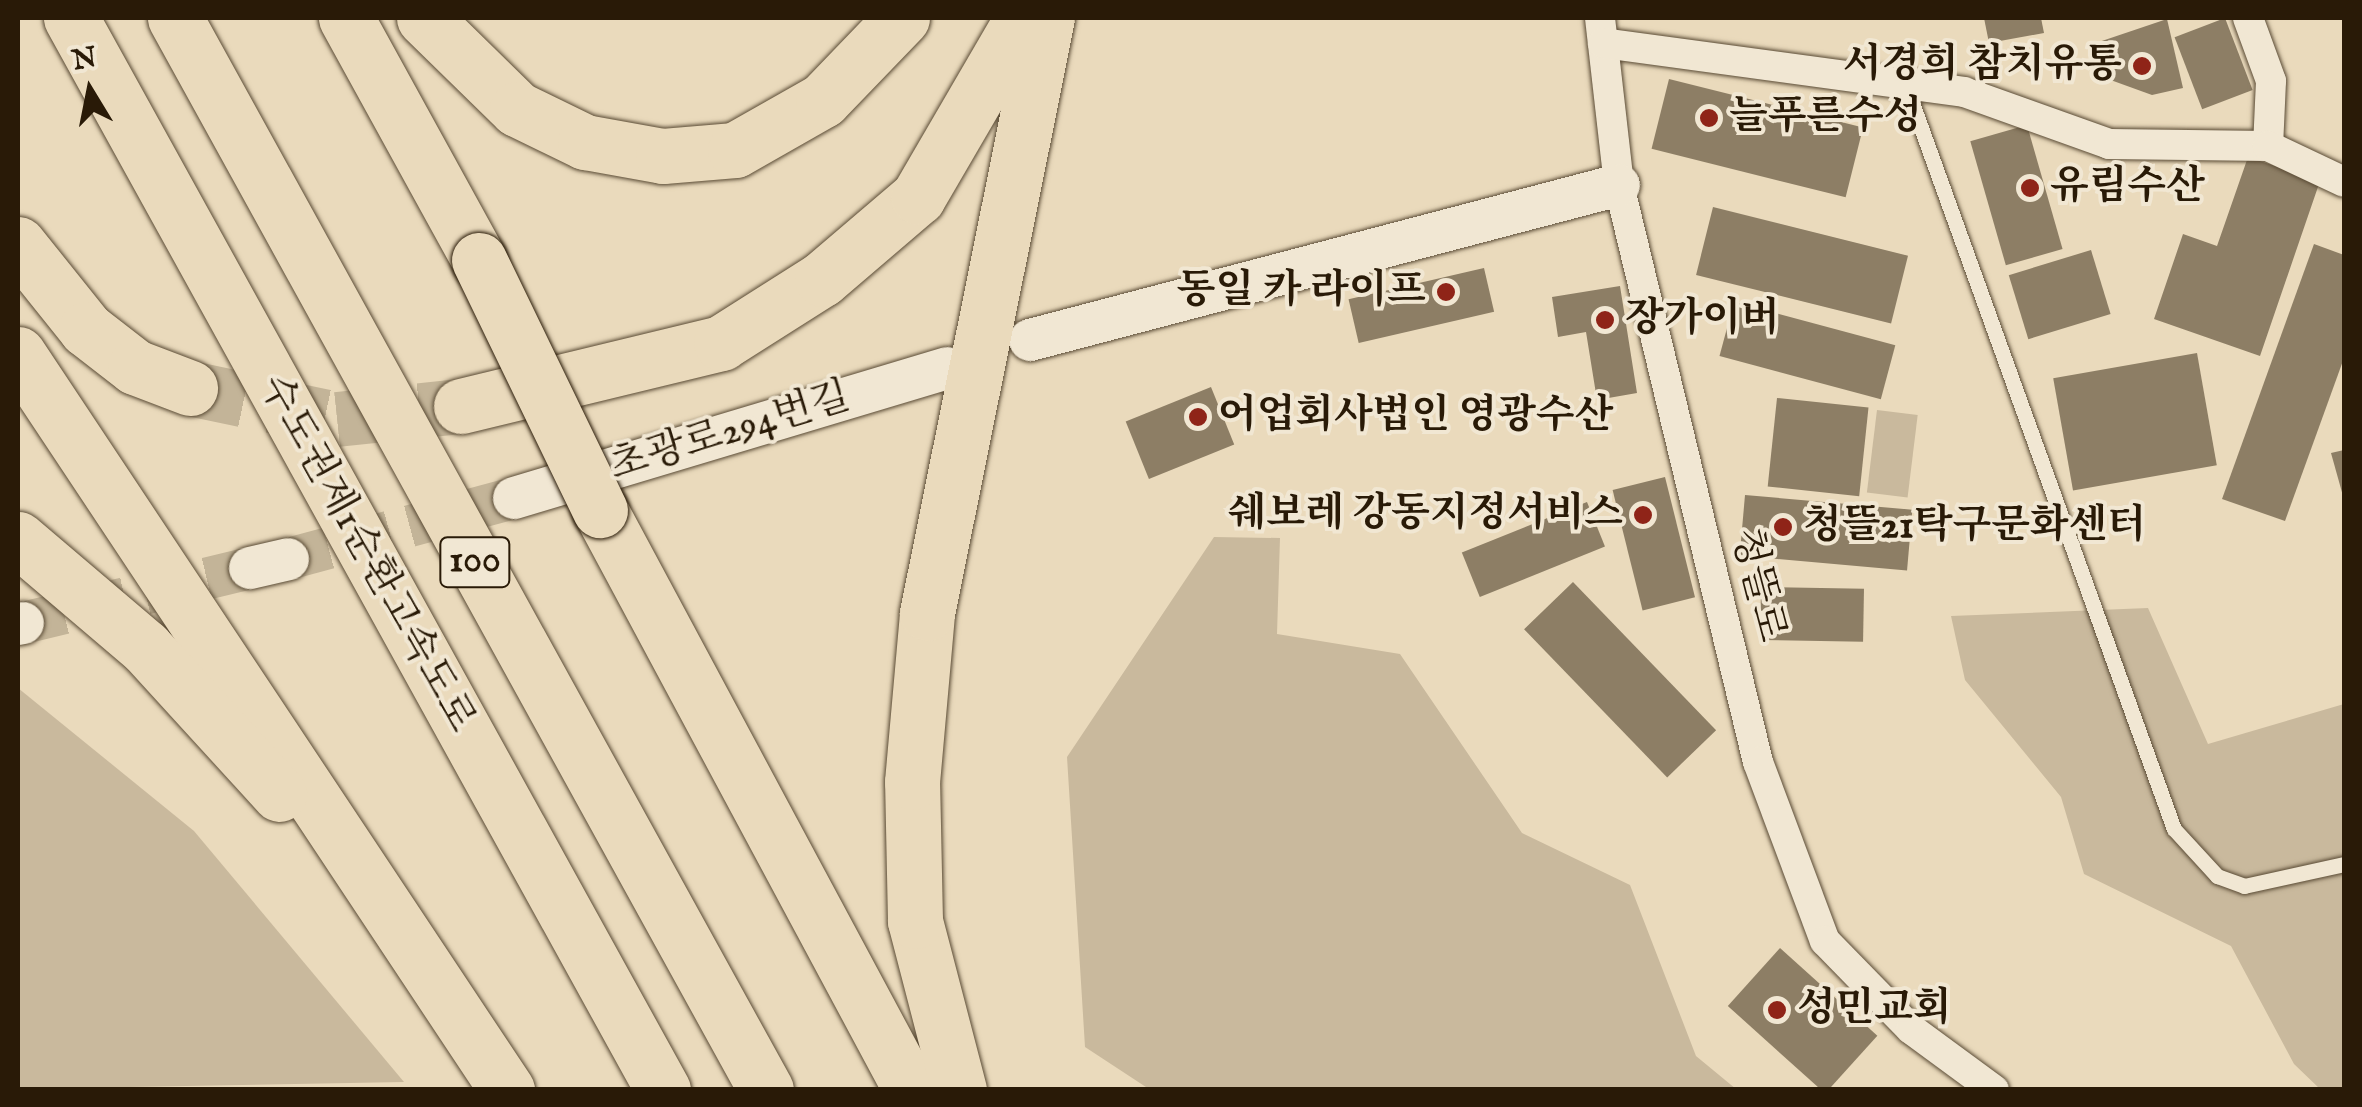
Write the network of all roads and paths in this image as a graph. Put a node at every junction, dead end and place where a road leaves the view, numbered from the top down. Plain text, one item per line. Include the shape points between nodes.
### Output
1 (71, 18) edge
2 (346, 18) edge
3 (424, 18) edge
4 (902, 18) edge
5 (1022, 18) edge
6 (1047, 18) edge
7 (2248, 18) edge
8 (180, 26) edge
9 (1602, 30) edge
10 (1906, 86) junction
11 (2268, 146) junction
12 (2344, 182) edge
13 (1618, 184) junction
14 (18, 244) edge
15 (1030, 340) dead end
16 (18, 354) edge
17 (946, 368) dead end
18 (190, 388) tunnel mouth
19 (461, 406) tunnel mouth
20 (514, 498) tunnel mouth
21 (18, 539) edge
22 (2344, 864) edge
23 (366, 888) junction
24 (507, 1090) edge
25 (663, 1090) edge
26 (766, 1090) edge
27 (912, 1090) edge
28 (959, 1090) edge
29 (1994, 1090) edge

1 - 25 highway, 수도권제1순환고속도로 / 100
2 - 27 highway, bridge via 478,260 600,510
3 - 4 highway via 517,108 585,142 663,156 735,150 823,100
5 - 19 highway via 918,197 822,279 721,343
6 - 28 highway via 927,613 912,782 916,920
7 - 11 street via 2270,80
8 - 26 highway, 100
9 - 10 street
9 - 13 street, 청뜰로
10 - 11 street via 1964,92 2109,144
10 - 22 lane via 2174,830 2204,866 2244,886
11 - 12 street
13 - 15 street
13 - 29 street, 청뜰로 via 1758,762 1824,941 1910,1029
14 - 18 highway via 86,329 135,367
16 - 23 highway
17 - 20 street, 초광로294번길
21 - 23 highway via 145,647
23 - 24 highway

